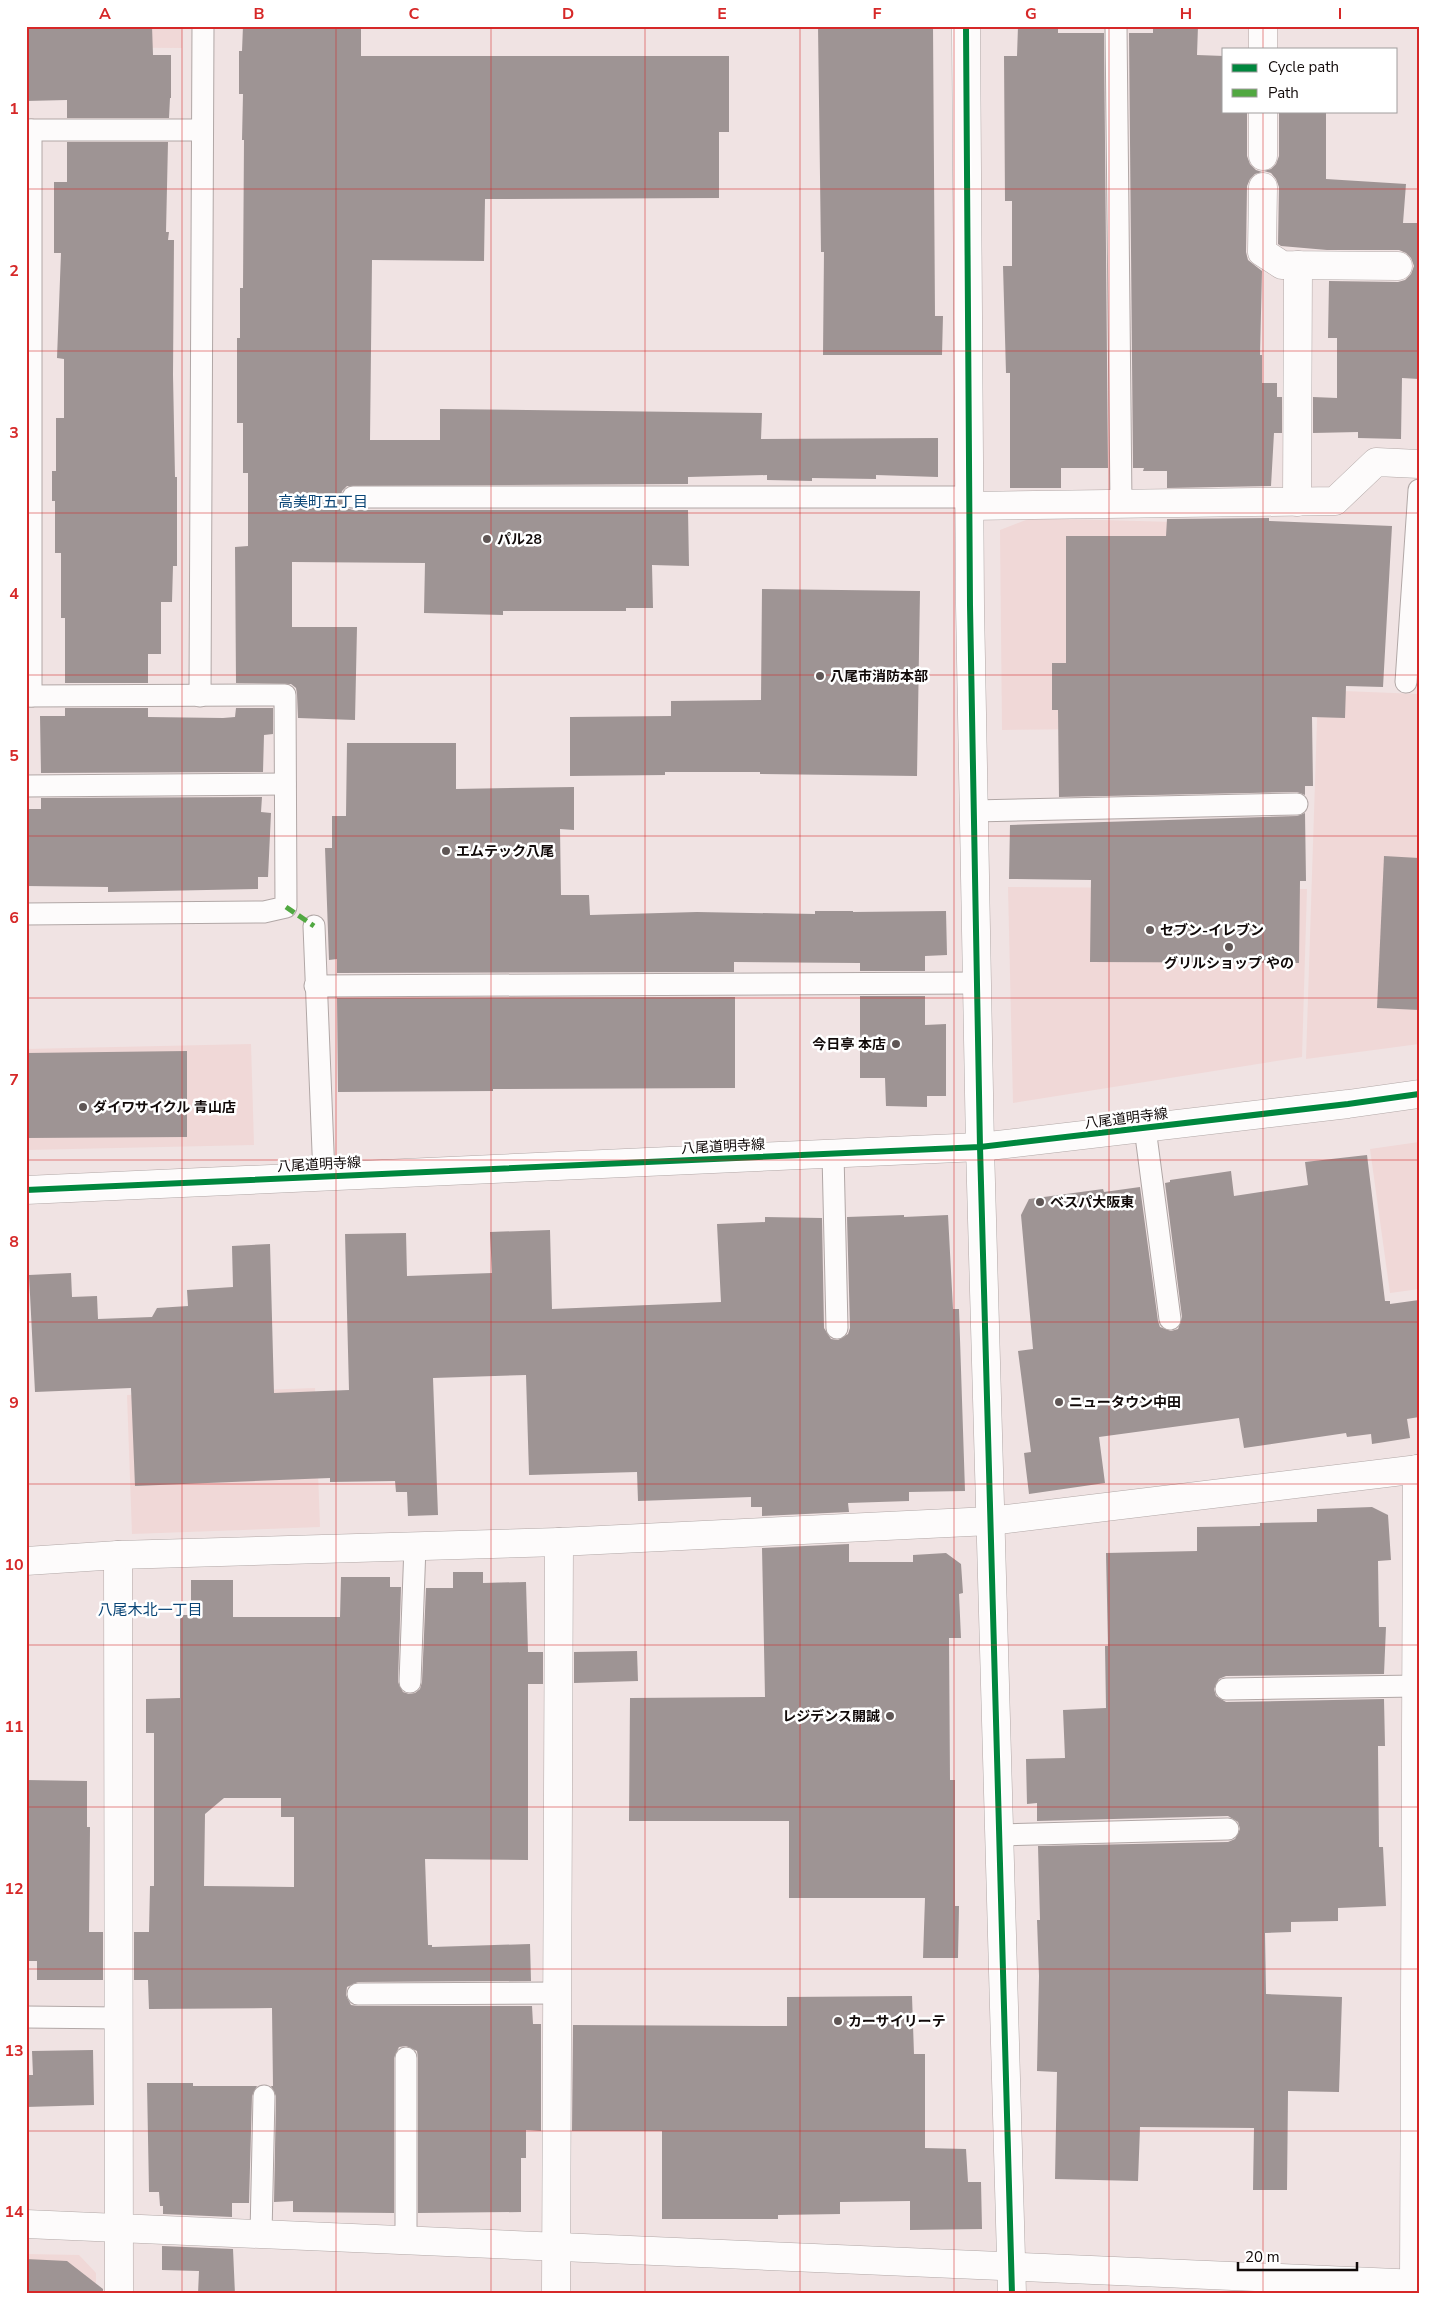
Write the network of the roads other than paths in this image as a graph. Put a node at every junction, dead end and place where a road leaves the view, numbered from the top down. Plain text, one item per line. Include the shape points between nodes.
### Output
1 (203, 26) edge
2 (966, 26) edge
3 (1116, 26) edge
4 (1263, 26) edge
5 (1263, 48) edge
6 (1263, 112) edge
7 (29, 130) edge
8 (201, 130) junction
9 (1263, 156) dead end
10 (1263, 187) dead end
11 (1298, 265) junction
12 (1398, 266) dead end
13 (1419, 464) edge
14 (1419, 490) edge
15 (353, 497) dead end
16 (970, 501) junction
17 (1297, 502) junction
18 (1121, 504) junction
19 (1406, 682) dead end
20 (28, 696) edge
21 (200, 696) junction
22 (285, 784) junction
23 (26, 786) edge
24 (1297, 804) dead end
25 (974, 811) junction
26 (26, 914) edge
27 (314, 926) dead end
28 (977, 983) junction
29 (315, 986) junction
30 (1419, 1094) edge
31 (1145, 1128) junction
32 (980, 1147) junction
33 (833, 1154) junction
34 (324, 1176) junction
35 (26, 1190) edge
36 (1170, 1319) dead end
37 (836, 1328) dead end
38 (1418, 1469) edge
39 (990, 1521) junction
40 (559, 1542) junction
41 (415, 1546) junction
42 (118, 1555) junction
43 (26, 1560) edge
44 (410, 1682) dead end
45 (1416, 1686) junction
46 (1226, 1689) dead end
47 (1228, 1829) dead end
48 (998, 1835) junction
49 (1417, 1871) edge
50 (1417, 1968) edge
51 (557, 1993) junction
52 (358, 1994) dead end
53 (26, 2017) edge
54 (119, 2018) junction
55 (406, 2058) dead end
56 (264, 2096) dead end
57 (26, 2224) edge
58 (119, 2228) junction
59 (261, 2234) junction
60 (406, 2240) junction
61 (556, 2247) junction
62 (1011, 2281) edge
63 (1416, 2284) edge
64 (119, 2294) edge
65 (556, 2294) edge

1 - 8 lane
2 - 16 street
3 - 18 lane
4 - 5 street
6 - 9 street
7 - 8 lane
7 - 20 lane
8 - 21 lane
10 - 11 street via 1262,252 1282,265
11 - 12 street
11 - 17 street
13 - 17 street via 1376,462 1335,501
14 - 19 lane
15 - 16 lane
16 - 18 street
16 - 25 street
17 - 18 street
20 - 21 lane
21 - 22 lane via 285,695
22 - 23 lane
22 - 26 lane via 286,907 264,912
24 - 25 lane
25 - 28 street
27 - 29 lane
28 - 29 lane
28 - 32 street
29 - 34 lane
30 - 31 street, 八尾道明寺線
31 - 32 street, 八尾道明寺線
31 - 36 lane
32 - 33 street, 八尾道明寺線
32 - 39 street
33 - 34 street, 八尾道明寺線
33 - 37 lane
34 - 35 street, 八尾道明寺線
38 - 39 street
38 - 45 street
39 - 40 street
39 - 48 street
40 - 41 street
40 - 51 street
41 - 42 street
41 - 44 lane
42 - 43 street
42 - 54 street
45 - 46 lane
45 - 49 street
47 - 48 lane
48 - 62 street
49 - 50 street
50 - 63 street
51 - 52 lane
51 - 61 street
53 - 54 lane
54 - 58 street
55 - 60 lane
56 - 59 lane
57 - 58 street
58 - 59 street
58 - 64 street
59 - 60 street
60 - 61 street
61 - 62 street
61 - 65 street
62 - 63 street

